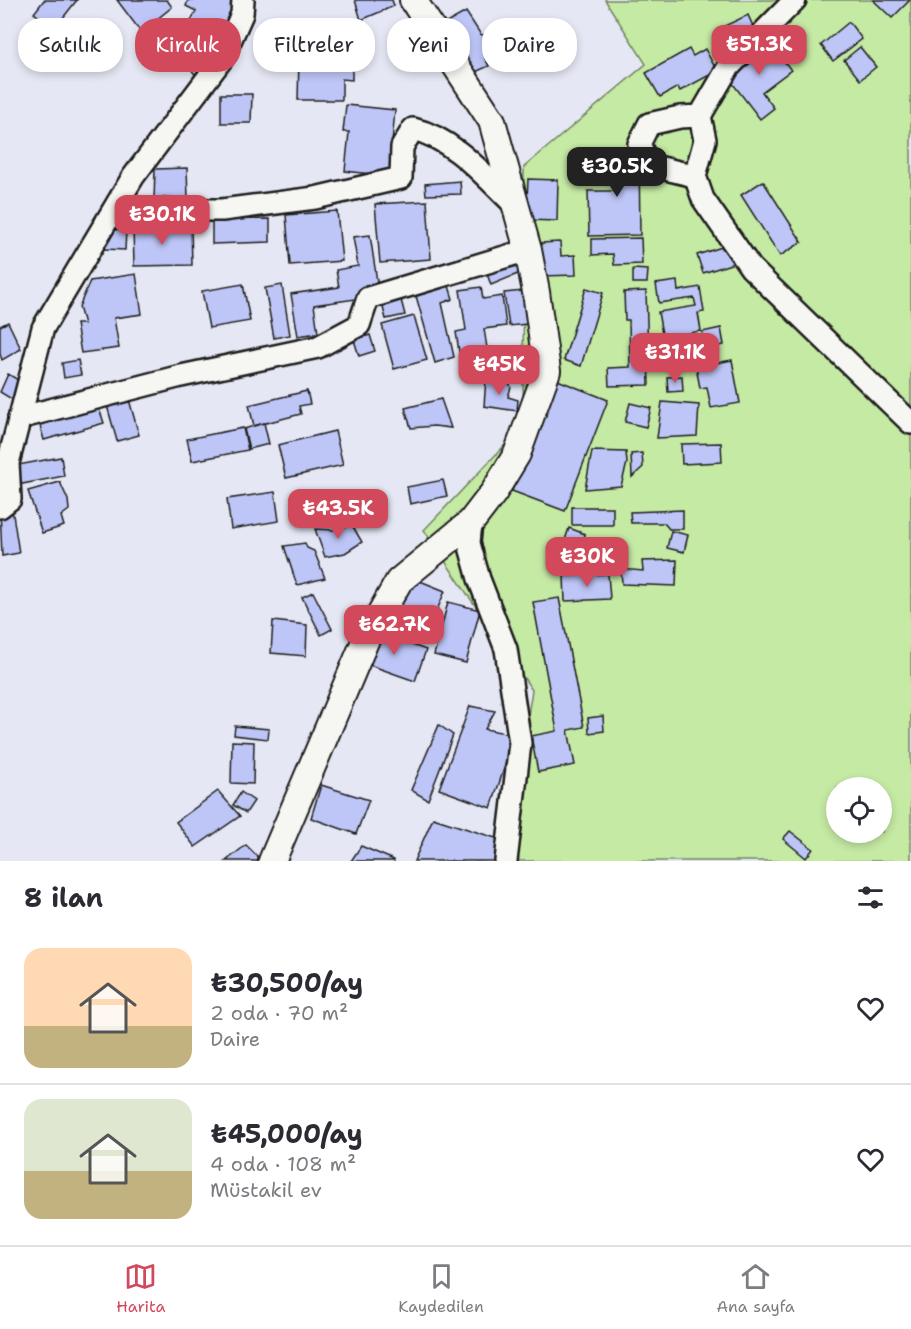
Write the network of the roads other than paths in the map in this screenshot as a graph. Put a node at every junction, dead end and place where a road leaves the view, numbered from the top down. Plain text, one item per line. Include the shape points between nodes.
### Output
1 (243, 0) edge
2 (413, 0) edge
3 (795, 0) edge
4 (700, 116) junction
5 (695, 176) junction
6 (516, 206) junction
7 (114, 210) junction
8 (528, 250) junction
9 (19, 418) junction
10 (911, 423) edge
11 (0, 507) edge
12 (471, 522) junction
13 (272, 861) edge
14 (506, 861) edge

1 - 7 street via 242,14 222,59 133,177
2 - 6 street via 492,121
3 - 4 street via 728,68
4 - 5 street via 705,140
4 - 5 street via 649,124 639,144 649,165
5 - 10 street via 703,199 751,268
6 - 7 street via 456,151 429,133 414,129 402,147 400,178 315,198 222,210
6 - 8 street
7 - 9 street via 43,328
8 - 9 street via 368,298 359,325 318,347 181,376
8 - 12 street via 547,371 517,454
9 - 11 street via 8,463 10,499
12 - 13 street via 399,580 366,639
12 - 14 street via 470,543 479,579 506,649 520,743

